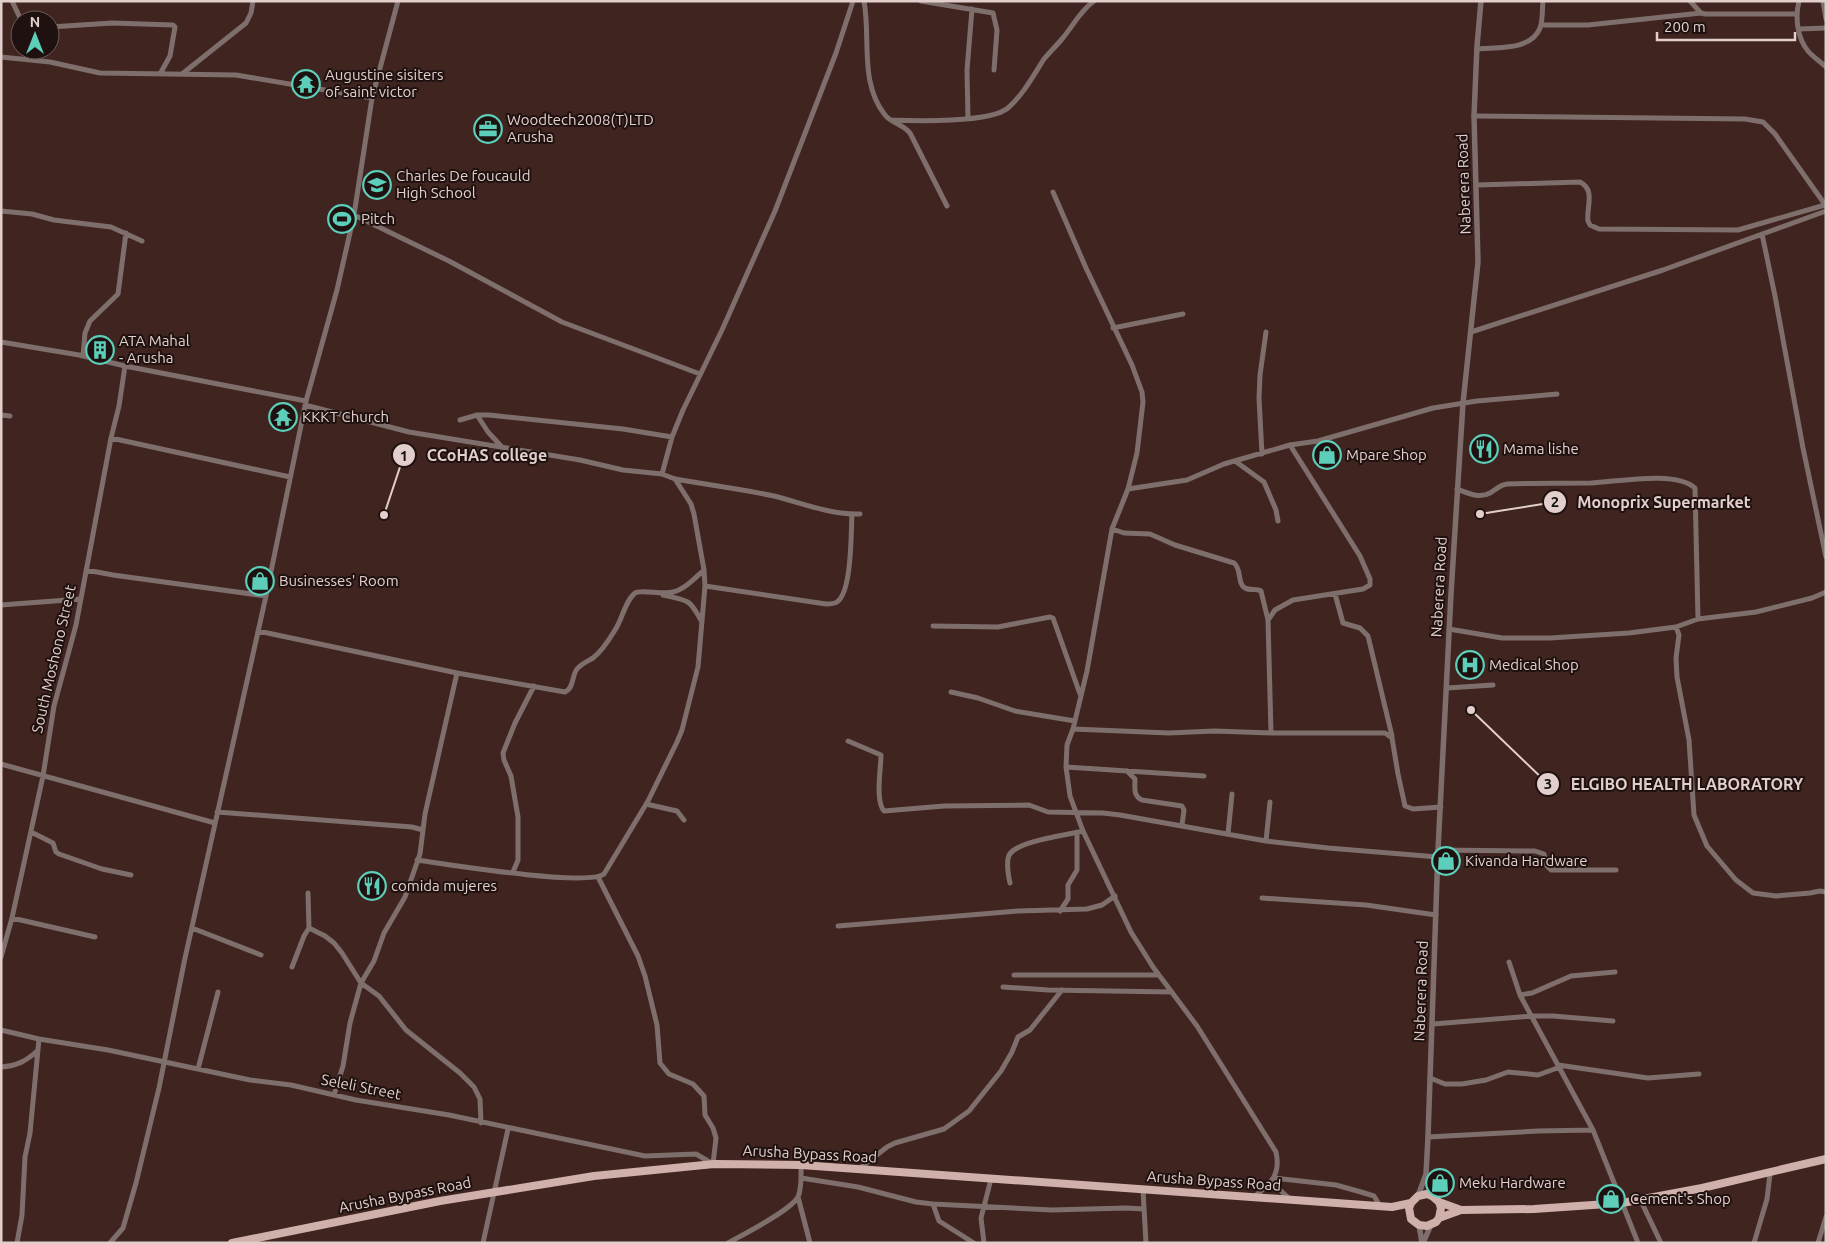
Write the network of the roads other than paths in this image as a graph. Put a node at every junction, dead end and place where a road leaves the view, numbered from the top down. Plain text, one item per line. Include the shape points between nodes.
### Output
1 (253, 1) edge
2 (398, 1) edge
3 (853, 1) edge
4 (864, 1) edge
5 (920, 1) edge
6 (1094, 1) edge
7 (1481, 1) edge
8 (1543, 1) edge
9 (1690, 1) edge
10 (1799, 1) edge
11 (1824, 1) edge
12 (972, 10) junction
13 (1701, 13) junction
14 (1796, 14) junction
15 (1826, 20) edge
16 (60, 25) edge
17 (1541, 25) junction
18 (1826, 28) edge
19 (1799, 30) junction
20 (1476, 49) junction
21 (1, 57) edge
22 (1826, 67) edge
23 (994, 70) dead end
24 (160, 74) junction
25 (182, 74) junction
26 (372, 98) junction
27 (1474, 116) junction
28 (968, 119) junction
29 (890, 120) junction
30 (1477, 185) junction
31 (1052, 192) dead end
32 (1825, 205) edge
33 (946, 206) dead end
34 (1, 211) edge
35 (1826, 211) edge
36 (354, 215) junction
37 (126, 233) junction
38 (1762, 234) junction
39 (142, 240) dead end
40 (1182, 314) dead end
41 (1114, 328) junction
42 (1266, 332) dead end
43 (1471, 332) junction
44 (1, 342) edge
45 (83, 356) junction
46 (125, 366) junction
47 (700, 374) junction
48 (1557, 394) dead end
49 (305, 403) junction
50 (1462, 403) junction
51 (1, 415) edge
52 (477, 415) junction
53 (10, 416) dead end
54 (460, 420) dead end
55 (672, 437) junction
56 (111, 438) junction
57 (1290, 445) junction
58 (501, 446) junction
59 (1262, 454) junction
60 (1235, 461) junction
61 (662, 474) junction
62 (290, 477) junction
63 (675, 479) junction
64 (1128, 489) junction
65 (1457, 489) junction
66 (852, 514) junction
67 (860, 514) dead end
68 (1278, 521) dead end
69 (1112, 529) junction
70 (1826, 557) edge
71 (86, 570) junction
72 (704, 570) junction
73 (705, 586) junction
74 (1826, 592) edge
75 (658, 594) junction
76 (1335, 594) junction
77 (266, 596) junction
78 (81, 599) junction
79 (1, 605) edge
80 (1698, 619) junction
81 (1268, 620) junction
82 (702, 624) junction
83 (933, 626) dead end
84 (1676, 627) junction
85 (1450, 629) junction
86 (258, 631) junction
87 (457, 673) junction
88 (1492, 685) dead end
89 (534, 686) junction
90 (1447, 688) junction
91 (951, 692) dead end
92 (1081, 696) junction
93 (1075, 721) junction
94 (1073, 729) junction
95 (1271, 733) junction
96 (1392, 737) junction
97 (848, 741) dead end
98 (1, 764) edge
99 (1066, 767) junction
100 (1127, 771) junction
101 (43, 776) junction
102 (1204, 776) dead end
103 (1232, 794) dead end
104 (1270, 802) dead end
105 (646, 804) junction
106 (1441, 807) junction
107 (217, 812) junction
108 (1075, 813) junction
109 (684, 820) dead end
110 (215, 823) junction
111 (1182, 825) junction
112 (423, 830) junction
113 (31, 832) junction
114 (1080, 832) junction
115 (1228, 834) junction
116 (1266, 841) junction
117 (1438, 854) junction
118 (417, 860) junction
119 (1616, 870) dead end
120 (513, 872) junction
121 (131, 875) dead end
122 (598, 877) junction
123 (1010, 883) dead end
124 (1826, 892) edge
125 (308, 893) dead end
126 (1115, 896) junction
127 (1262, 898) dead end
128 (1060, 910) junction
129 (1436, 915) junction
130 (12, 918) junction
131 (838, 926) dead end
132 (192, 928) junction
133 (309, 928) junction
134 (1, 930) edge
135 (8, 931) junction
136 (95, 937) dead end
137 (261, 956) dead end
138 (1, 957) edge
139 (1509, 962) dead end
140 (292, 968) dead end
141 (1614, 972) dead end
142 (1014, 974) dead end
143 (1159, 975) junction
144 (361, 983) junction
145 (1003, 987) dead end
146 (1062, 990) junction
147 (218, 992) dead end
148 (1172, 992) junction
149 (1520, 994) junction
150 (1533, 1016) junction
151 (1612, 1021) dead end
152 (1432, 1024) junction
153 (1, 1030) edge
154 (39, 1039) junction
155 (37, 1051) junction
156 (164, 1062) junction
157 (1559, 1066) junction
158 (1, 1067) edge
159 (198, 1069) junction
160 (1699, 1074) dead end
161 (1430, 1078) junction
162 (334, 1095) junction
163 (481, 1123) junction
164 (508, 1129) junction
165 (1593, 1130) junction
166 (1428, 1137) junction
167 (1826, 1159) edge
168 (714, 1164) junction
169 (801, 1165) junction
170 (858, 1169) junction
171 (1426, 1174) junction
172 (1770, 1174) junction
173 (801, 1178) junction
174 (990, 1179) junction
175 (1273, 1180) junction
176 (1143, 1190) junction
177 (493, 1192) junction
178 (1255, 1196) junction
179 (1418, 1196) junction
180 (1432, 1196) junction
181 (798, 1197) junction
182 (1640, 1199) junction
183 (1290, 1200) junction
184 (1439, 1202) junction
185 (1411, 1203) junction
186 (1622, 1203) junction
187 (933, 1204) junction
188 (1380, 1206) junction
189 (985, 1207) junction
190 (1392, 1207) junction
191 (1144, 1209) junction
192 (1461, 1210) junction
193 (1826, 1217) edge
194 (1439, 1218) junction
195 (1411, 1219) junction
196 (1419, 1225) junction
197 (1431, 1225) junction
198 (1819, 1242) edge
199 (17, 1243) edge
200 (110, 1243) edge
201 (232, 1243) edge
202 (483, 1243) edge
203 (728, 1243) edge
204 (810, 1243) edge
205 (974, 1243) edge
206 (984, 1243) edge
207 (1146, 1243) edge
208 (1423, 1243) edge
209 (1638, 1243) edge
210 (1661, 1243) edge
211 (1754, 1243) edge

1 - 25 street via 246,23
2 - 26 street
3 - 47 street via 775,211
4 - 29 street via 869,76 877,101
5 - 12 street
6 - 28 street via 1081,13 1007,109
7 - 20 street, Naberera Road
8 - 17 street
9 - 13 street
10 - 14 street
11 - 15 street
12 - 23 street via 991,12 995,18
12 - 28 street via 967,70
13 - 14 street
13 - 17 street via 1588,25
14 - 19 street
16 - 24 street via 112,22 173,25 170,56
17 - 20 street via 1535,37 1526,43
18 - 19 street
19 - 22 street via 1807,50
20 - 27 street, Naberera Road
21 - 24 street via 50,62 100,73
24 - 25 street
25 - 26 street via 236,75
26 - 36 street
27 - 30 street, Naberera Road
27 - 32 street via 1745,119 1763,122
28 - 29 street
29 - 33 street via 910,133
30 - 32 street via 1580,182 1589,192 1588,221 1599,229 1738,230
30 - 43 street, Naberera Road via 1478,262
31 - 41 street
34 - 37 street via 111,227
35 - 38 street
36 - 47 street via 450,261 562,322
36 - 49 street
37 - 39 street
37 - 45 street via 118,294 90,321 85,332
38 - 43 street via 1663,270
38 - 70 street
40 - 41 street
41 - 64 street via 1132,364 1144,402
42 - 59 street via 1259,398
43 - 50 street, Naberera Road
44 - 45 street
45 - 46 street
46 - 49 street
46 - 56 street, South Moshono Street
47 - 55 street
48 - 50 street
49 - 58 street via 409,432
49 - 62 street
50 - 57 street via 1401,416 1318,441
50 - 65 street, Naberera Road
51 - 53 street
52 - 54 street
52 - 55 street
52 - 58 street
55 - 61 street
56 - 62 street
56 - 71 street, South Moshono Street
57 - 59 street
57 - 76 street via 1353,544 1370,579 1367,588
58 - 61 street via 623,470
59 - 60 street
60 - 64 street via 1187,480
60 - 68 street via 1264,482
61 - 63 street
62 - 77 street
63 - 66 street
63 - 72 street via 691,504
64 - 69 street
65 - 80 street via 1479,496 1489,494 1504,484 1638,478 1688,482 1695,488
65 - 85 street, Naberera Road
66 - 67 street
66 - 73 street via 847,579 843,594 833,604
69 - 81 street via 1150,534 1234,563 1239,567 1242,586 1261,591
69 - 92 street
71 - 77 street
71 - 78 street, South Moshono Street
72 - 73 street
72 - 75 street via 674,592
73 - 82 street
74 - 80 street via 1756,612
75 - 82 street via 688,600
75 - 89 street via 640,591 633,594 615,631 599,653 579,667 569,690
76 - 81 street via 1293,600 1275,610
76 - 96 street via 1343,623 1360,628 1368,636
77 - 86 street
78 - 79 street
78 - 101 street, South Moshono Street via 54,706
80 - 84 street
81 - 95 street
82 - 105 street via 697,674 682,730
83 - 92 street via 998,627 1053,618
84 - 85 street via 1550,638 1494,637
84 - 124 street via 1679,635 1677,677 1689,740 1694,815 1707,846 1736,880 1753,893 1776,896
85 - 90 street, Naberera Road
86 - 87 street
86 - 107 street
87 - 89 street
87 - 112 street
88 - 90 street
89 - 120 street via 504,753 518,817 518,860
90 - 106 street, Naberera Road
91 - 93 street via 1015,711
92 - 93 street
93 - 94 street
94 - 95 street
94 - 99 street via 1067,745
95 - 96 street via 1385,733
96 - 106 street via 1405,806 1413,809
97 - 108 street via 881,755 881,807 884,811 1001,804 1029,805 1043,812
98 - 101 street
99 - 100 street
99 - 108 street
100 - 102 street
100 - 111 street via 1135,779 1134,792 1138,798 1182,806
101 - 110 street
101 - 113 street, South Moshono Street
103 - 115 street
104 - 116 street
105 - 109 street via 677,811
105 - 122 street via 604,874
106 - 117 street, Naberera Road
107 - 110 street
107 - 112 street via 412,826
108 - 111 street via 1120,815
108 - 114 street
110 - 132 street
111 - 115 street
112 - 118 street
113 - 121 street via 54,843 56,852 60,854
113 - 130 street, South Moshono Street
114 - 123 street via 1017,848 1009,856
114 - 126 street
114 - 128 street via 1077,870 1068,885 1068,899
115 - 116 street
116 - 117 street via 1347,850
117 - 119 street via 1535,851 1544,854 1551,870
117 - 129 street, Naberera Road
118 - 120 street
118 - 144 street via 405,897
120 - 122 street
122 - 168 street via 645,976 657,1025 660,1063 669,1074 693,1084 704,1096 705,1115 716,1138
125 - 133 street
126 - 128 street via 1095,908
126 - 143 street via 1131,932
127 - 129 street via 1366,905
128 - 131 street
129 - 152 street, Naberera Road
130 - 135 street, South Moshono Street
130 - 136 street
132 - 137 street
132 - 156 street
133 - 140 street
133 - 144 street via 334,943
134 - 135 street
135 - 138 street, South Moshono Street
139 - 149 street
141 - 149 street via 1571,976 1532,993
142 - 143 street
143 - 148 street
144 - 162 street
144 - 163 street via 379,996 406,1030 474,1087 480,1099
145 - 146 street
146 - 148 street
146 - 170 street via 1030,1030 1018,1037 1001,1071 970,1111 944,1129 887,1147
147 - 159 street
148 - 175 street via 1274,1148 1278,1164
149 - 150 street
150 - 151 street
150 - 152 street
150 - 157 street
152 - 161 street, Naberera Road
153 - 154 street, Seleli Street
154 - 155 street
154 - 156 street, Seleli Street
155 - 158 street via 18,1065
155 - 199 street
156 - 159 street, Seleli Street
156 - 200 street via 148,1138 123,1228
157 - 160 street via 1648,1078
157 - 161 street via 1538,1075 1508,1072 1462,1084 1445,1084
157 - 165 street
159 - 162 street, Seleli Street via 250,1080 291,1084
161 - 166 street, Naberera Road
162 - 163 street, Seleli Street
163 - 164 street, Seleli Street
164 - 168 street, Seleli Street via 645,1156 693,1154
164 - 177 street
165 - 166 street
165 - 186 street
166 - 171 street, Naberera Road
167 - 172 main road
168 - 169 main road, Arusha Bypass Road
168 - 177 main road, Arusha Bypass Road via 594,1176
169 - 170 main road, Arusha Bypass Road
169 - 173 street
170 - 174 main road, Arusha Bypass Road
171 - 179 street, Naberera Road
171 - 180 street, Naberera Road
172 - 182 main road
172 - 211 street via 1767,1199
173 - 181 street
173 - 187 street
174 - 176 main road, Arusha Bypass Road
174 - 189 street
175 - 178 street
175 - 183 street
175 - 188 street via 1336,1185 1374,1196
176 - 178 main road, Arusha Bypass Road
176 - 191 street
177 - 201 main road, Arusha Bypass Road
177 - 202 street
178 - 183 main road, Arusha Bypass Road
179 - 180 main road
179 - 185 main road
180 - 184 main road
181 - 203 street via 777,1214
181 - 204 street
182 - 186 main road
182 - 210 street
183 - 188 main road, Arusha Bypass Road
184 - 192 main road
184 - 194 main road
185 - 190 main road, Arusha Bypass Road
185 - 195 main road
186 - 192 main road
186 - 209 street
187 - 189 street
187 - 205 street via 939,1221
188 - 190 main road, Arusha Bypass Road
189 - 191 street
189 - 206 street via 981,1218
190 - 195 main road, Arusha Bypass Road
191 - 207 street
192 - 194 main road
193 - 198 street
194 - 197 main road
195 - 196 main road, Arusha Bypass Road
196 - 197 main road
196 - 208 street
197 - 208 street

